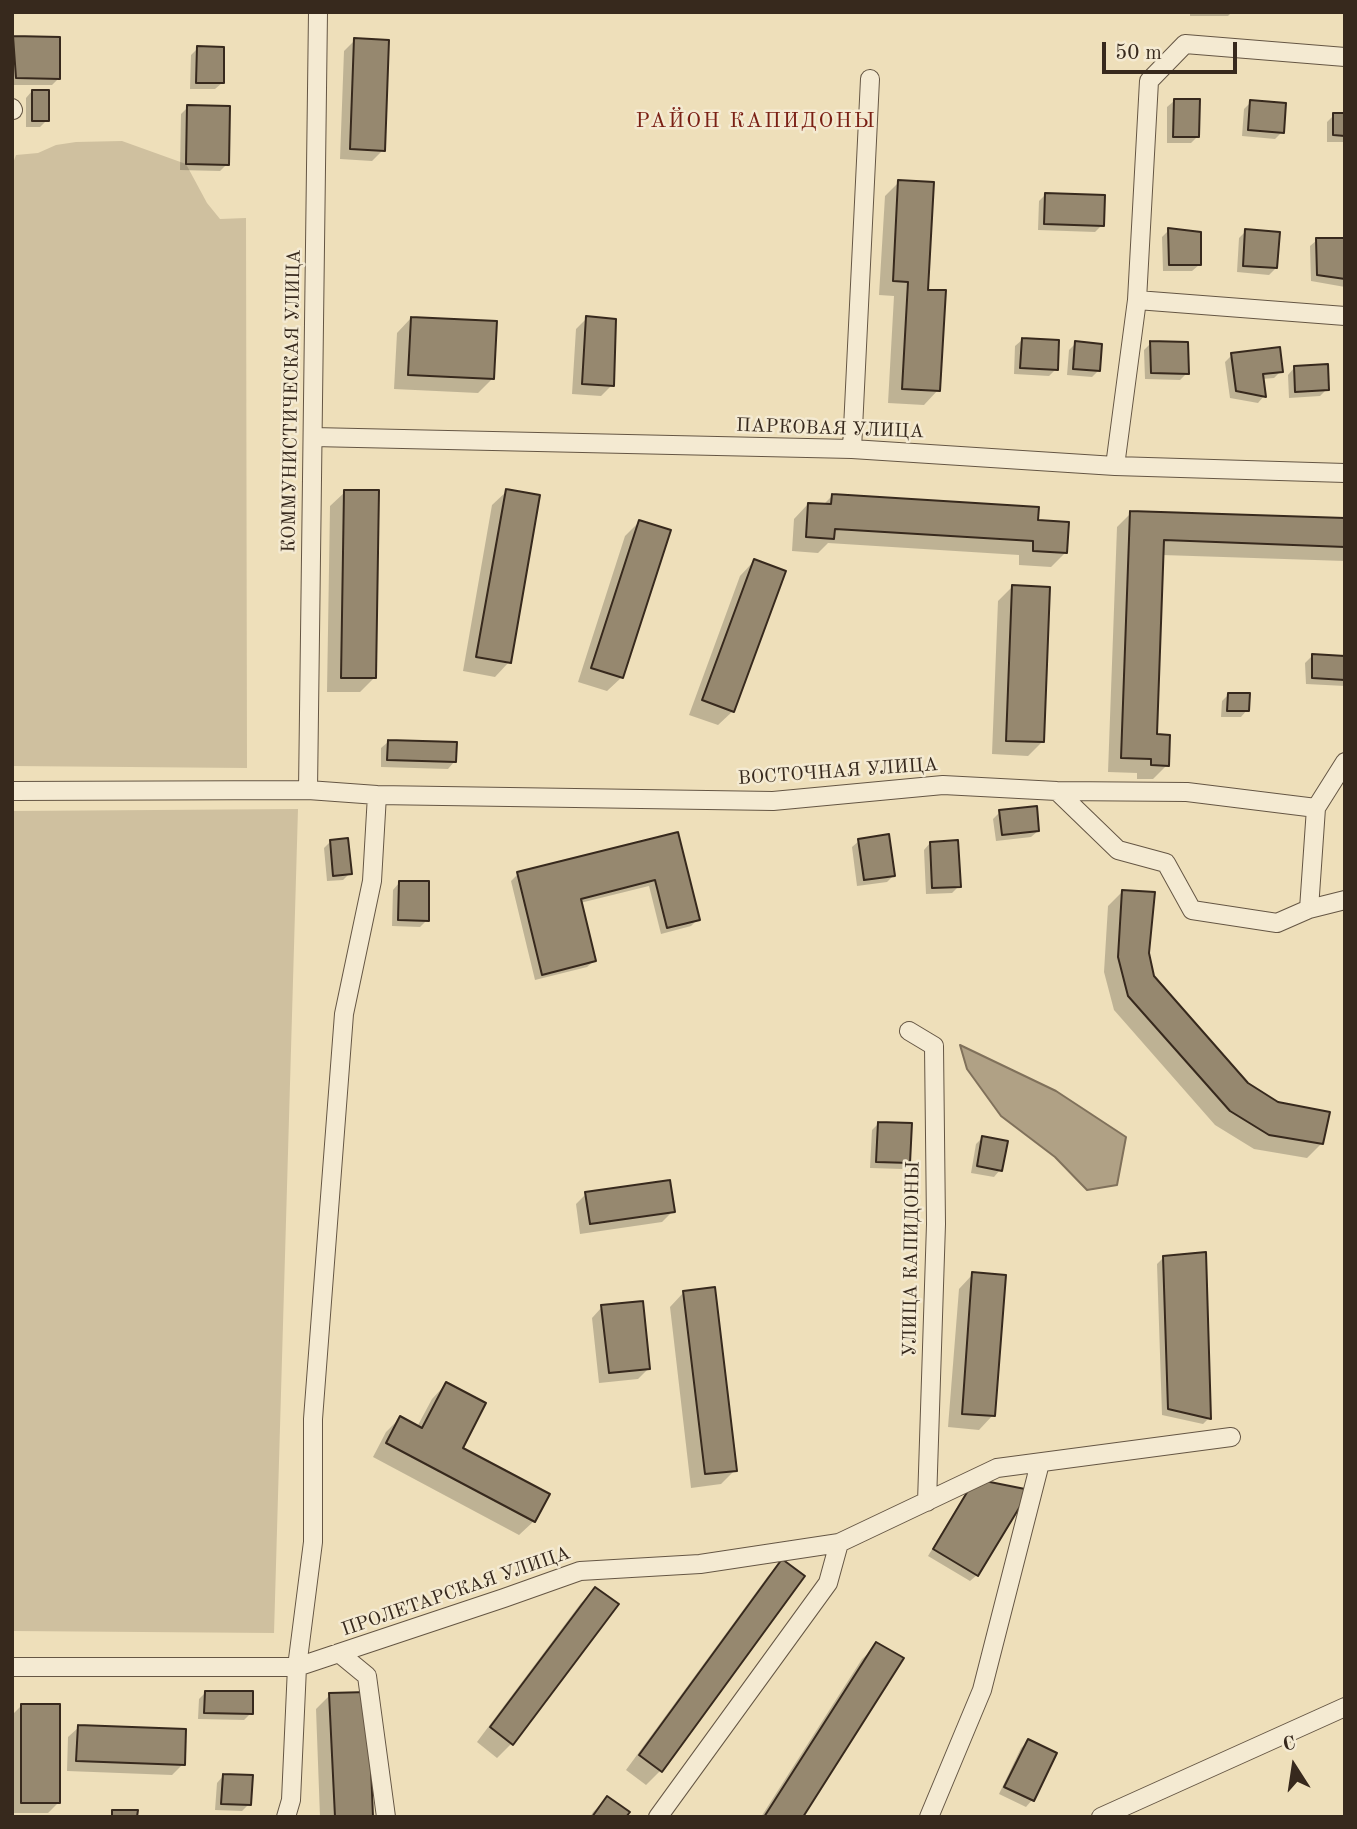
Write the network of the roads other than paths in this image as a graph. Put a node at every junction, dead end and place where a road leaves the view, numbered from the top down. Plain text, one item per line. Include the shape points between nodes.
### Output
1 (318, 12) edge
2 (1345, 57) edge
3 (870, 79) dead end
4 (1137, 300) junction
5 (1345, 316) edge
6 (313, 437) junction
7 (852, 449) junction
8 (1115, 466) junction
9 (1345, 473) edge
10 (1345, 762) edge
11 (308, 790) junction
12 (12, 791) edge
13 (1057, 791) junction
14 (377, 795) junction
15 (1315, 808) junction
16 (1345, 900) edge
17 (1309, 909) junction
18 (909, 1031) dead end
19 (1231, 1437) dead end
20 (1040, 1462) junction
21 (927, 1502) junction
22 (839, 1543) junction
23 (339, 1653) junction
24 (12, 1667) edge
25 (297, 1667) junction
26 (1345, 1707) edge
27 (286, 1817) edge
28 (386, 1817) edge
29 (658, 1817) edge
30 (929, 1817) edge
31 (1101, 1817) edge

1 - 6 street, КОММУНИСТИЧЕСКАЯ УЛИЦА
2 - 4 street via 1185,44 1149,81
3 - 7 street
4 - 5 street
4 - 8 street
6 - 7 street, ПАРКОВАЯ УЛИЦА
6 - 11 street, КОММУНИСТИЧЕСКАЯ УЛИЦА
7 - 8 street, ПАРКОВАЯ УЛИЦА
8 - 9 street, ПАРКОВАЯ УЛИЦА
10 - 15 street
11 - 12 street, ВОСТОЧНАЯ УЛИЦА
11 - 14 street, ВОСТОЧНАЯ УЛИЦА
13 - 14 street, ВОСТОЧНАЯ УЛИЦА via 943,785 773,802
13 - 15 street, ВОСТОЧНАЯ УЛИЦА via 1187,792
13 - 17 street via 1118,850 1166,863 1192,910 1277,923
14 - 25 street via 372,881 344,1014 313,1419 313,1542
15 - 17 street
16 - 17 street
18 - 21 street, УЛИЦА КАПИДОНЫ via 934,1046 936,1224
19 - 20 street, ПРОЛЕТАРСКАЯ УЛИЦА
20 - 21 street, ПРОЛЕТАРСКАЯ УЛИЦА via 997,1468
20 - 30 street via 982,1690
21 - 22 street, ПРОЛЕТАРСКАЯ УЛИЦА
22 - 23 street, ПРОЛЕТАРСКАЯ УЛИЦА via 700,1564 580,1571
22 - 29 street via 828,1583
23 - 25 street, ПРОЛЕТАРСКАЯ УЛИЦА
23 - 28 street via 367,1676
24 - 25 street, ПРОЛЕТАРСКАЯ УЛИЦА
25 - 27 street via 291,1800
26 - 31 street

